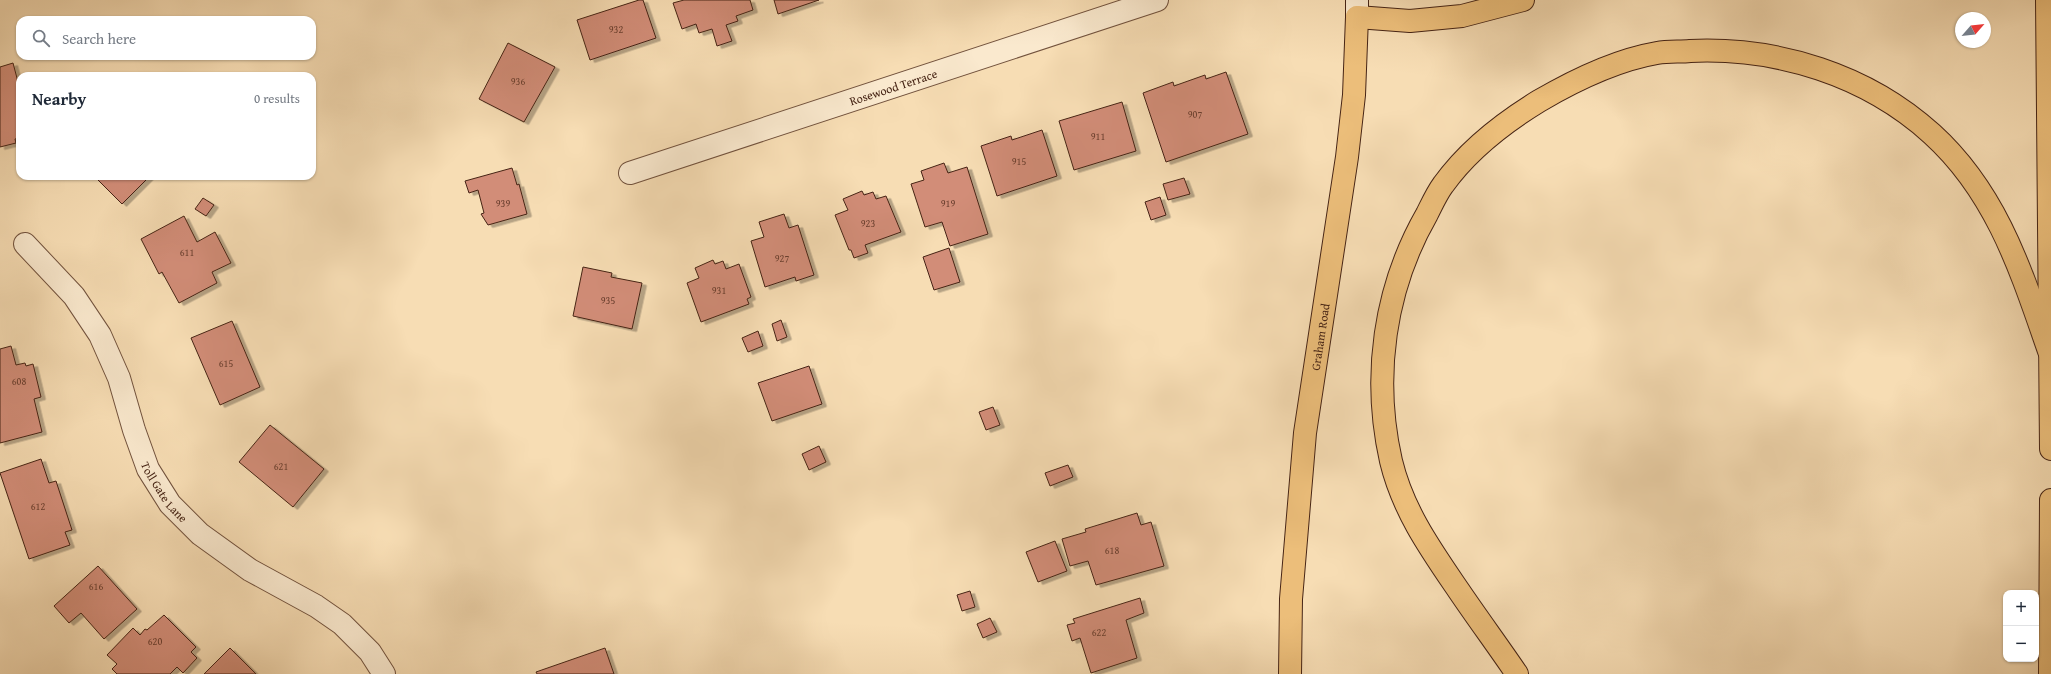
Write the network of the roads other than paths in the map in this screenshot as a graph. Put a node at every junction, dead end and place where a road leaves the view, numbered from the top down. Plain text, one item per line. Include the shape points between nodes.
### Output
1 (1157, 0) edge
2 (1522, 0) edge
3 (2047, 0) edge
4 (1357, 9) edge
5 (630, 173) dead end
6 (25, 244) dead end
7 (2050, 351) junction
8 (2051, 449) edge
9 (2051, 500) edge
10 (384, 674) edge
11 (1290, 674) edge
12 (1517, 674) edge
13 (2050, 674) edge

1 - 5 street, Rosewood Terrace
2 - 4 main road via 1462,16 1410,21
3 - 7 main road
4 - 11 main road, Graham Road via 1354,95 1347,157 1305,433 1291,599
6 - 10 street, Toll Gate Lane via 74,296 100,335 120,378 148,469 170,504 200,534 244,565 316,606 342,624 370,652
7 - 8 main road
7 - 12 main road via 2014,252 1999,222 1968,174 1933,135 1893,104 1840,75 1802,62 1752,52 1710,50 1658,53 1618,64 1570,83 1517,115 1477,147 1443,185 1417,232 1400,271 1387,323 1382,365 1382,415 1392,463 1404,501 1421,536
9 - 13 main road

